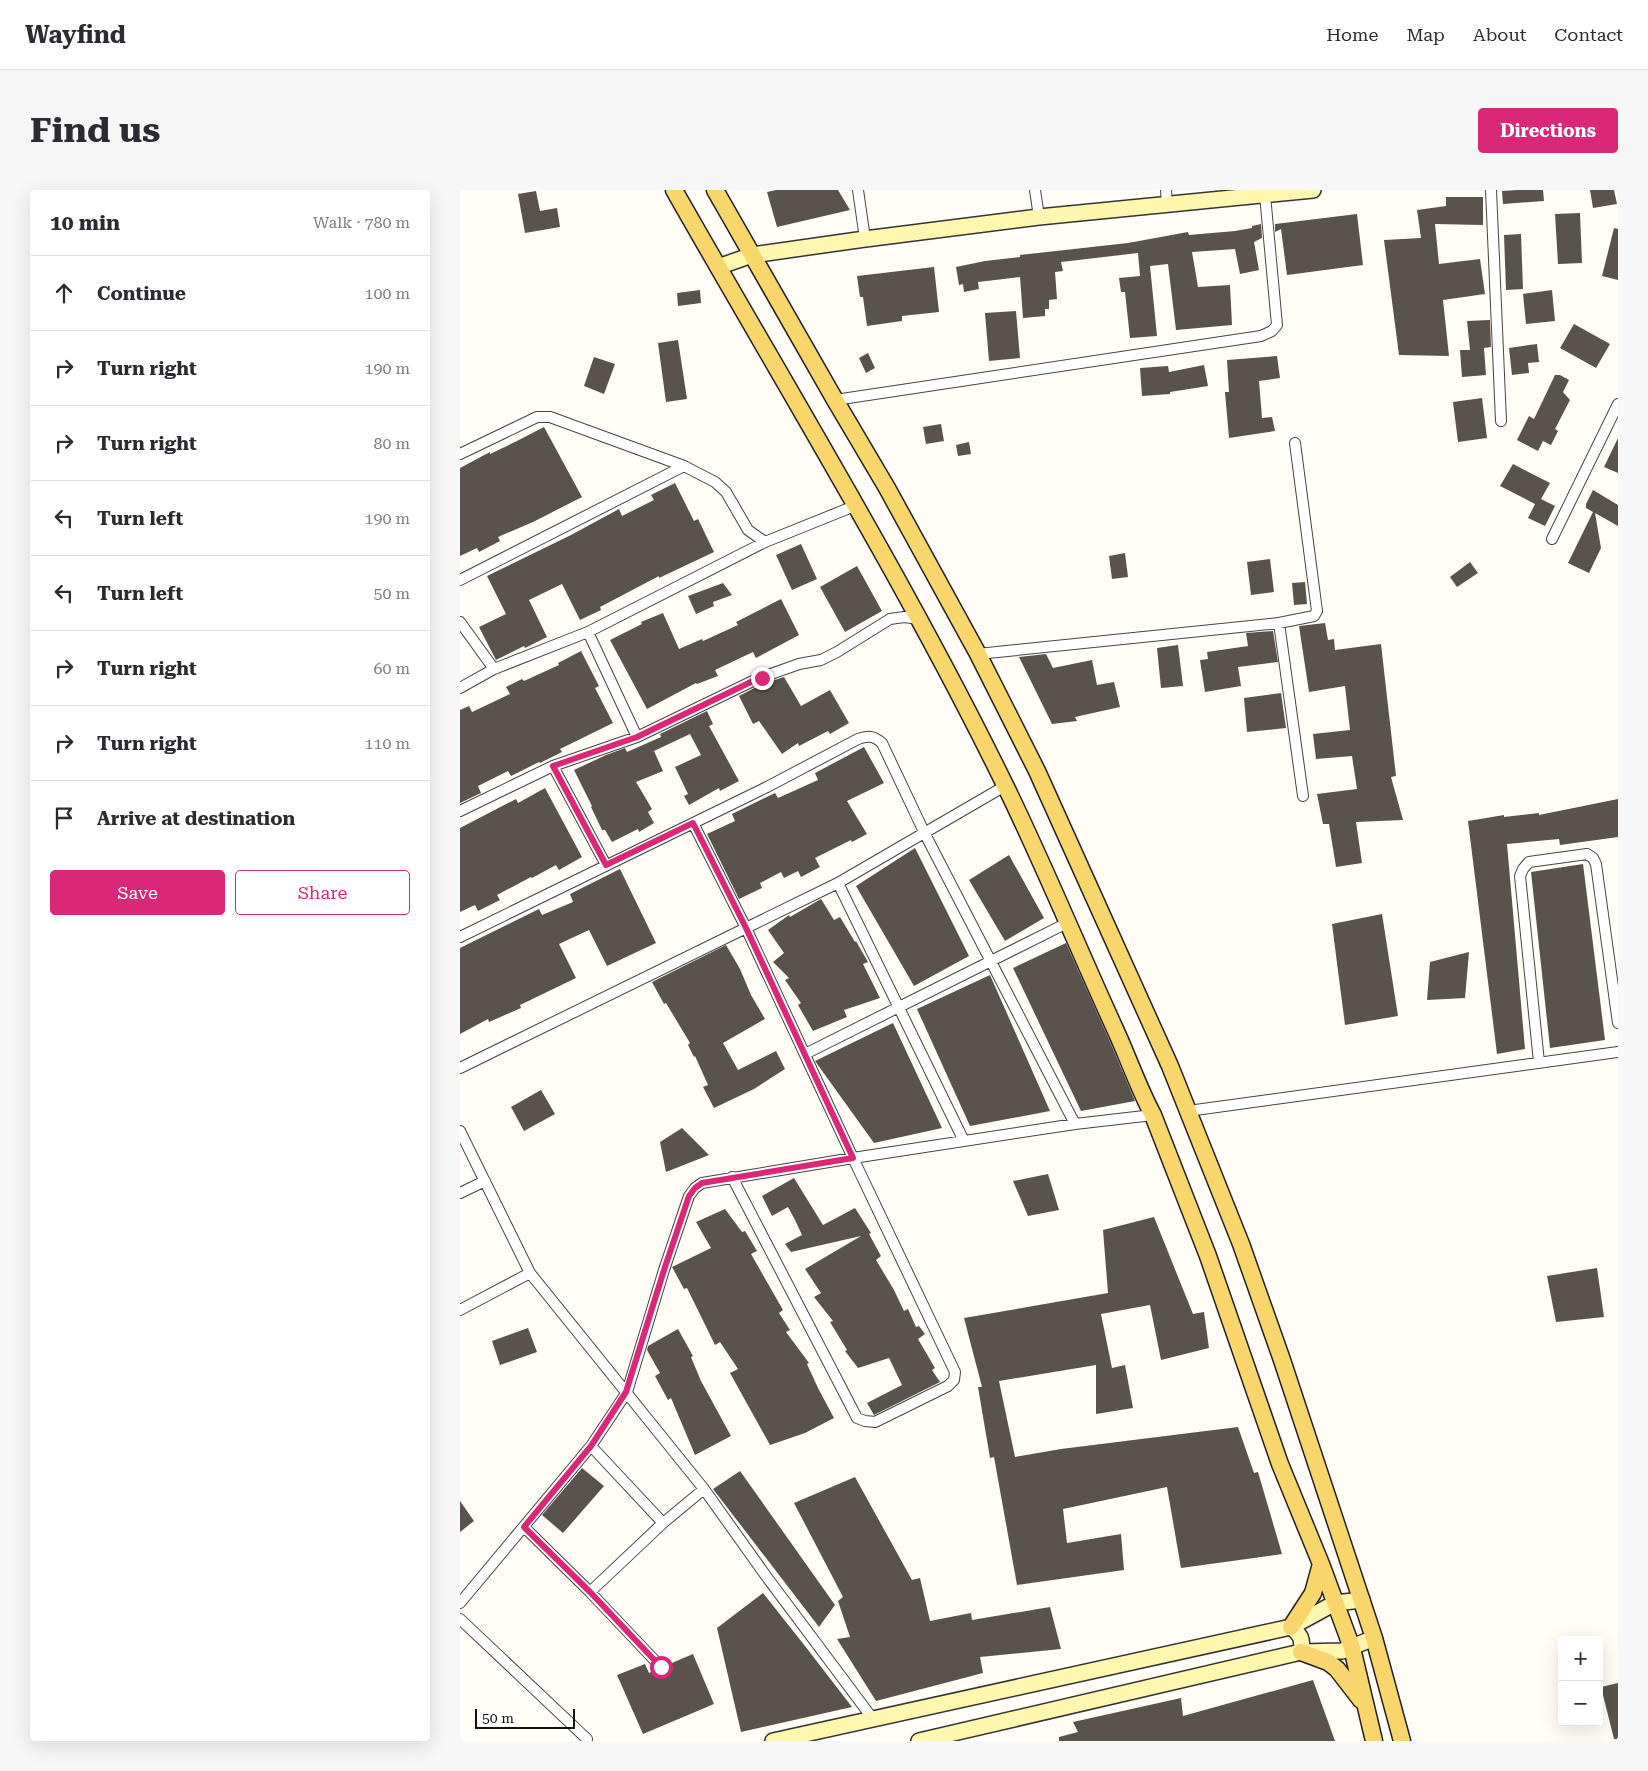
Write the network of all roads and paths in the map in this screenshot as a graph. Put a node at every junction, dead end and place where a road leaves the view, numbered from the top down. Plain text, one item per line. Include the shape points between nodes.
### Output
1 (674, 190) edge
2 (715, 190) edge
3 (858, 190) edge
4 (1035, 190) edge
5 (1314, 190) edge
6 (1491, 190) edge
7 (1265, 195) junction
8 (1167, 197) edge
9 (1039, 217) junction
10 (865, 240) junction
11 (752, 255) junction
12 (718, 267) junction
13 (835, 400) junction
14 (1618, 404) edge
15 (1501, 421) dead end
16 (1295, 443) dead end
17 (460, 454) edge
18 (684, 466) junction
19 (857, 505) junction
20 (1552, 539) dead end
21 (765, 542) junction
22 (460, 580) edge
23 (919, 619) junction
24 (460, 622) edge
25 (1279, 623) junction
26 (588, 632) junction
27 (978, 654) junction
28 (494, 670) junction
29 (460, 688) edge
30 (637, 737) junction
31 (553, 766) junction
32 (1005, 786) junction
33 (1303, 796) dead end
34 (460, 811) edge
35 (693, 823) junction
36 (925, 834) junction
37 (606, 865) junction
38 (838, 883) junction
39 (1067, 923) junction
40 (746, 928) junction
41 (460, 937) edge
42 (992, 961) junction
43 (899, 1008) junction
44 (1618, 1023) edge
45 (1618, 1052) edge
46 (804, 1054) junction
47 (1539, 1062) junction
48 (460, 1068) edge
49 (1188, 1111) junction
50 (1153, 1115) junction
51 (1075, 1124) junction
52 (460, 1131) edge
53 (964, 1141) junction
54 (853, 1158) junction
55 (732, 1177) junction
56 (485, 1181) junction
57 (460, 1193) edge
58 (530, 1273) junction
59 (460, 1310) edge
60 (626, 1392) junction
61 (591, 1446) junction
62 (704, 1490) junction
63 (663, 1523) junction
64 (524, 1527) junction
65 (1321, 1564) junction
66 (590, 1592) junction
67 (1362, 1600) junction
68 (460, 1603) edge
69 (1335, 1603) junction
70 (460, 1619) edge
71 (1291, 1627) junction
72 (1374, 1638) junction
73 (1352, 1648) junction
74 (1301, 1652) junction
75 (661, 1667) dead end
76 (1365, 1706) junction
77 (874, 1719) junction
78 (587, 1739) dead end
79 (773, 1741) edge
80 (919, 1741) edge
81 (1374, 1741) edge
82 (1402, 1741) edge

1 - 12 main road
2 - 11 main road
3 - 10 street
4 - 9 street
5 - 7 main road
6 - 15 street
7 - 8 main road
7 - 13 street via 1277,325 1272,331 1261,336
8 - 9 main road
9 - 10 main road
10 - 11 main road
11 - 12 main road
11 - 13 main road
12 - 19 main road
13 - 27 main road
14 - 20 street
16 - 25 street via 1317,611 1314,616
17 - 18 street via 544,416
18 - 21 street via 715,482 726,492 748,530
18 - 22 street
19 - 21 street
19 - 23 main road
21 - 26 street
23 - 30 street via 890,619 821,660 757,679
23 - 32 main road
24 - 28 street
25 - 27 street
25 - 33 street
26 - 28 street
26 - 30 street
27 - 49 main road via 1041,780
28 - 29 street
30 - 31 street
31 - 34 street
31 - 37 street
32 - 36 street
32 - 39 main road
35 - 36 street via 858,739 871,736 882,743
35 - 37 street
35 - 40 street
36 - 38 street
36 - 42 street
37 - 41 street
38 - 40 street
38 - 43 street
39 - 42 street
39 - 50 main road
40 - 46 street
40 - 48 street
42 - 43 street
42 - 51 street
43 - 46 street
43 - 53 street
44 - 47 street via 1593,858 1587,854 1529,862 1520,876
45 - 47 street
46 - 54 street
47 - 49 street
49 - 67 main road via 1241,1244
50 - 51 street
50 - 65 main road via 1208,1256 1280,1464
51 - 53 street
52 - 56 street
53 - 54 street
54 - 55 street
54 - 55 street via 955,1372 954,1380 948,1386 875,1422 857,1418
55 - 60 street via 702,1183 689,1196
56 - 57 street
56 - 58 street
58 - 59 street
58 - 60 street
60 - 61 street
60 - 62 street
61 - 63 street
61 - 64 street
62 - 63 street
62 - 77 street
63 - 66 street
64 - 66 street
64 - 68 street
65 - 69 main road
65 - 71 main road via 1313,1593
66 - 75 street
67 - 69 main road
67 - 72 main road
69 - 71 main road
69 - 73 main road
70 - 78 street
71 - 74 main road via 1301,1637
71 - 77 main road
72 - 73 main road
72 - 82 main road
73 - 74 main road via 1333,1652
73 - 76 main road
74 - 76 main road via 1337,1669
74 - 80 main road
76 - 81 main road
77 - 79 main road

